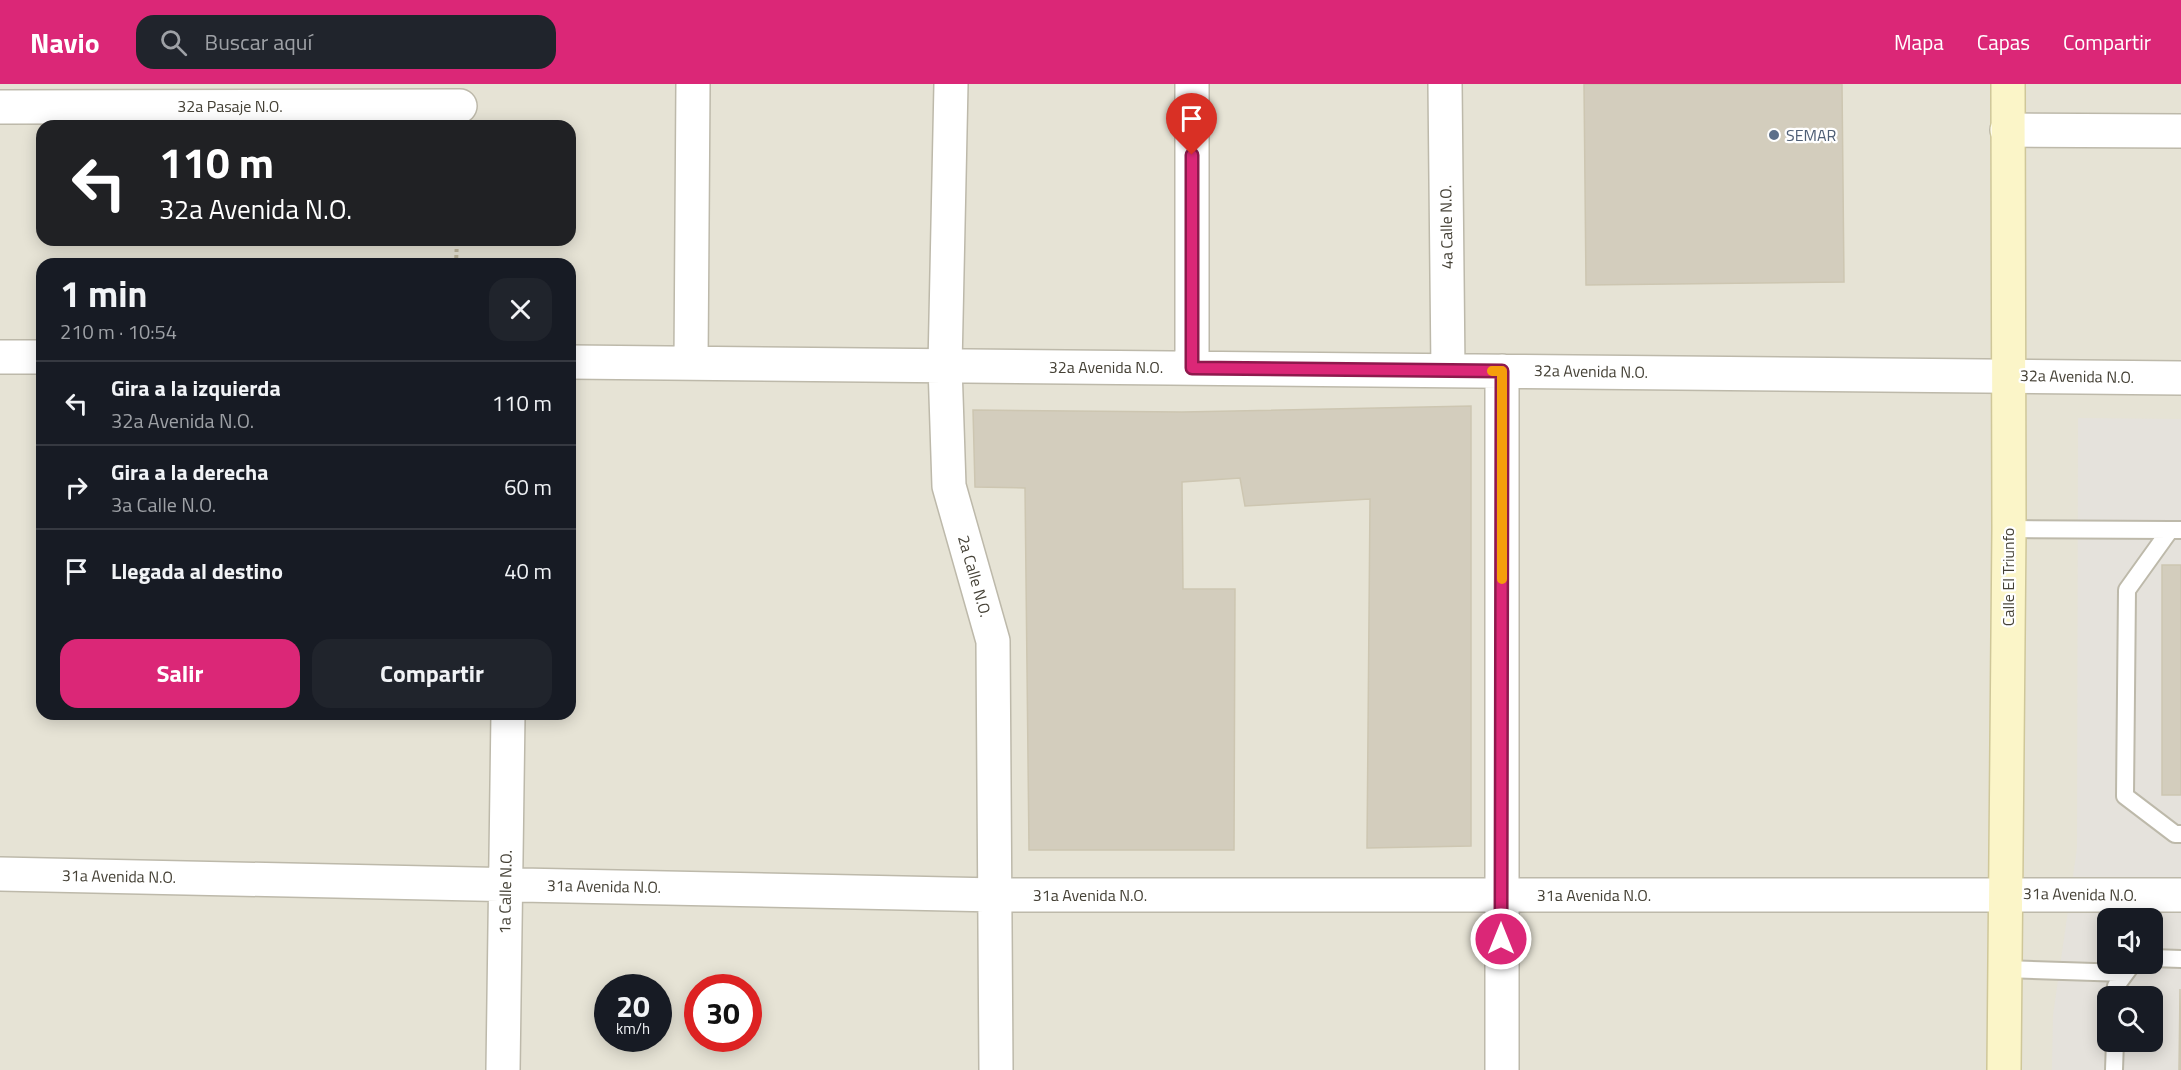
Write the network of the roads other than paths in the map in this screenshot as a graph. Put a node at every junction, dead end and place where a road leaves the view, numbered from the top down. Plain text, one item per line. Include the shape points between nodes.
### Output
1 (693, 84) edge
2 (951, 84) edge
3 (1192, 84) edge
4 (1445, 84) edge
5 (2008, 84) edge
6 (0, 106) edge
7 (460, 106) dead end
8 (2007, 130) junction
9 (2181, 131) edge
10 (0, 357) edge
11 (36, 357) edge
12 (576, 362) edge
13 (691, 363) junction
14 (945, 366) junction
15 (1192, 368) junction
16 (1448, 370) junction
17 (1502, 371) junction
18 (2008, 375) junction
19 (2181, 378) edge
20 (2008, 529) junction
21 (2176, 530) edge
22 (508, 720) edge
23 (2181, 834) edge
24 (0, 874) edge
25 (505, 884) junction
26 (2007, 893) junction
27 (996, 895) junction
28 (1501, 895) junction
29 (2181, 895) edge
30 (2163, 958) edge
31 (2181, 959) edge
32 (2097, 968) edge
33 (2005, 969) junction
34 (2115, 1052) edge
35 (503, 1070) edge
36 (996, 1070) edge
37 (1502, 1070) edge
38 (2004, 1070) edge
39 (2114, 1070) edge

1 - 13 street
2 - 14 street, 2a Calle N.O.
3 - 15 street
4 - 16 street, 4a Calle N.O.
5 - 8 main road, Calle El Triunfo
6 - 7 street, 32a Pasaje N.O.
8 - 9 street
8 - 18 main road, Calle El Triunfo
10 - 11 street
12 - 13 street, 32a Avenida N.O.
13 - 14 street, 32a Avenida N.O.
14 - 15 street, 32a Avenida N.O.
14 - 27 street, 2a Calle N.O. via 949,486 993,641
15 - 16 street, 32a Avenida N.O.
16 - 17 street, 32a Avenida N.O.
17 - 18 street, 32a Avenida N.O.
17 - 28 street
18 - 19 street, 32a Avenida N.O.
18 - 20 main road, Calle El Triunfo
20 - 21 lane
20 - 26 main road, Calle El Triunfo
21 - 23 lane via 2127,590 2125,796 2175,834
22 - 25 street, 1a Calle N.O.
24 - 25 street, 31a Avenida N.O.
25 - 27 street, 31a Avenida N.O.
25 - 35 street, 1a Calle N.O.
26 - 28 street, 31a Avenida N.O.
26 - 29 street, 31a Avenida N.O.
26 - 33 main road, Calle El Triunfo
27 - 28 street, 31a Avenida N.O.
27 - 36 street, 2a Calle N.O.
28 - 37 street
30 - 31 lane
32 - 33 lane
33 - 38 main road, Calle El Triunfo
34 - 39 lane

